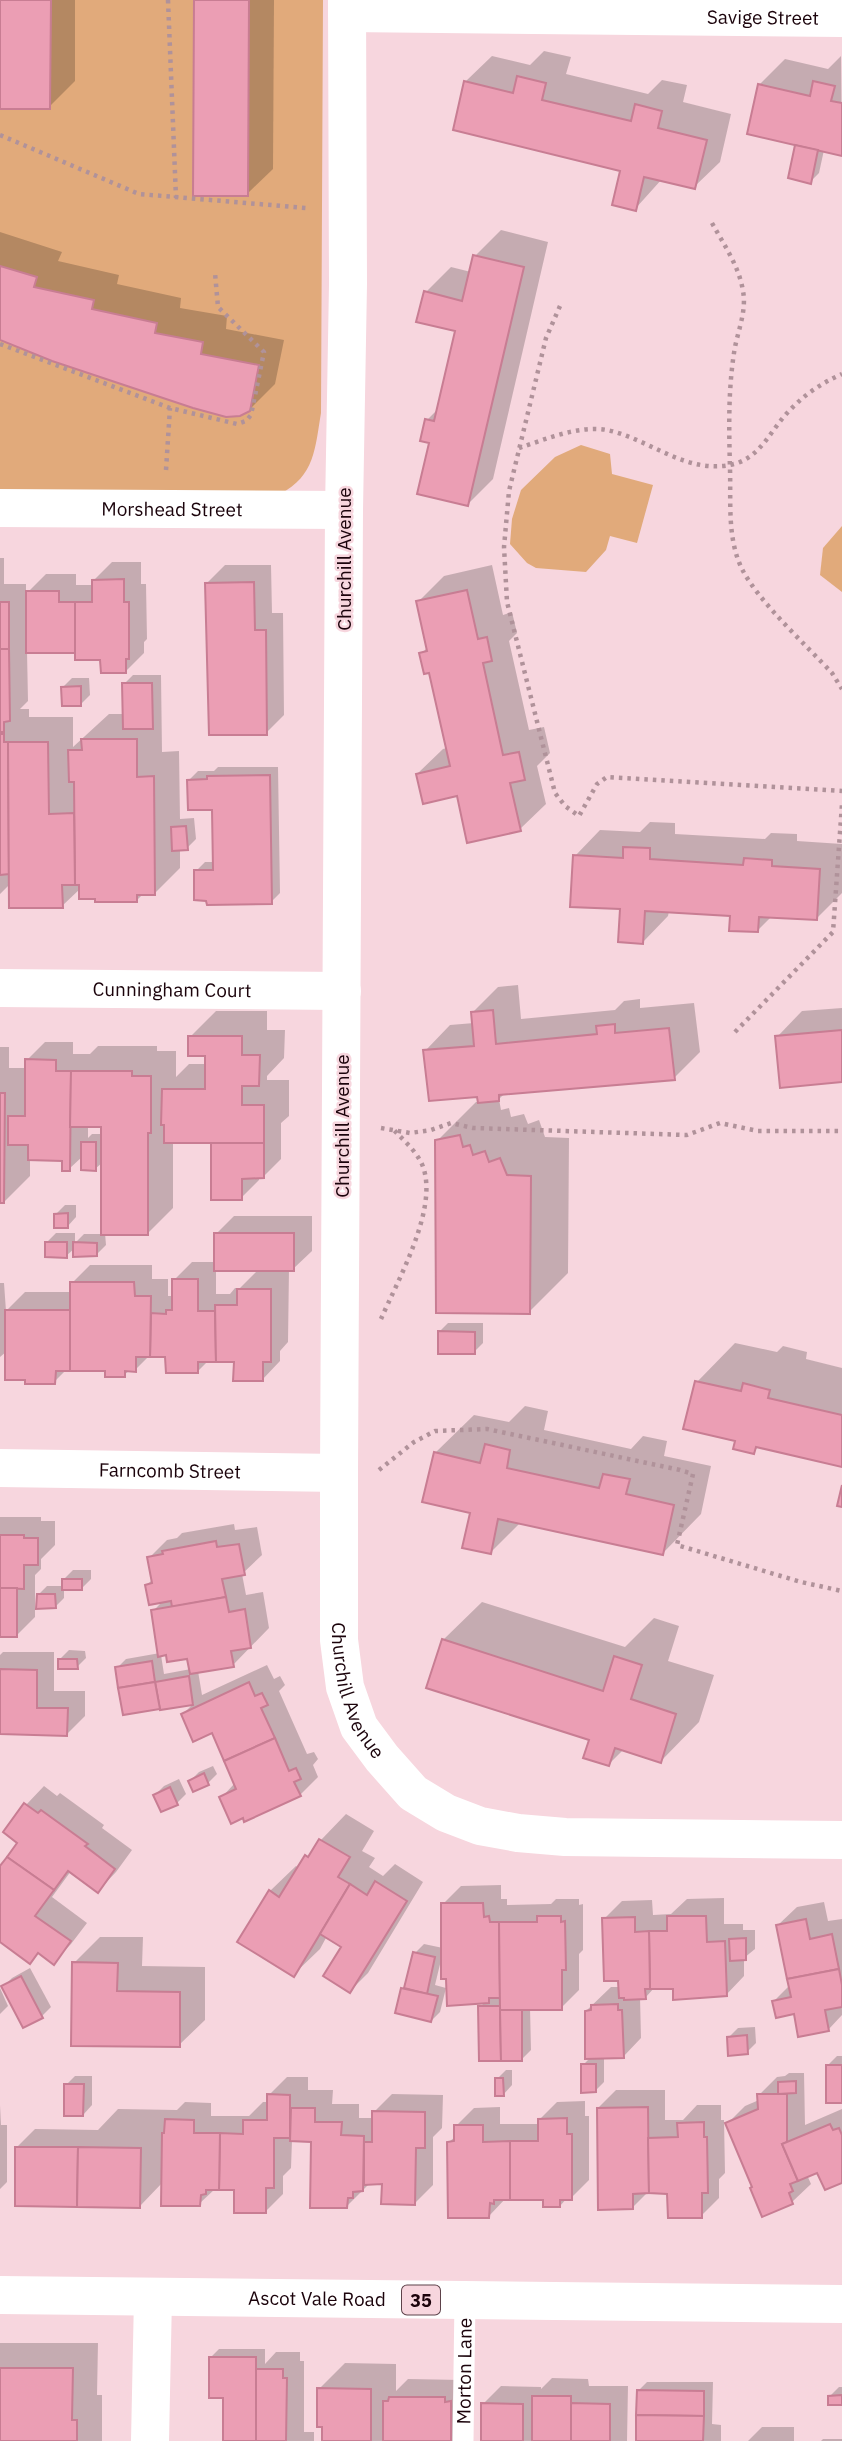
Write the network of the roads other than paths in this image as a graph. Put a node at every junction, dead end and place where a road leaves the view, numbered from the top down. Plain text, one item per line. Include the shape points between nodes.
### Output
1 (347, 6) edge
2 (841, 12) edge
3 (0, 508) edge
4 (344, 510) junction
5 (0, 988) edge
6 (342, 991) junction
7 (0, 1468) edge
8 (339, 1472) junction
9 (842, 1840) edge
10 (0, 2295) edge
11 (153, 2297) junction
12 (465, 2300) junction
13 (842, 2304) edge
14 (150, 2441) edge
15 (463, 2441) edge

1 - 2 street, Savige Street
1 - 4 street, Churchill Avenue
3 - 4 street, Morshead Street
4 - 6 street, Churchill Avenue
5 - 6 street, Cunningham Court
6 - 8 street, Churchill Avenue
7 - 8 street, Farncomb Street
8 - 9 street, Churchill Avenue via 339,1640 345,1687 359,1727 412,1793 480,1826 518,1833
10 - 11 street, Ascot Vale Road / 35
11 - 12 street, Ascot Vale Road / 35
11 - 14 street
12 - 13 street, Ascot Vale Road / 35
12 - 15 lane, Morton Lane

